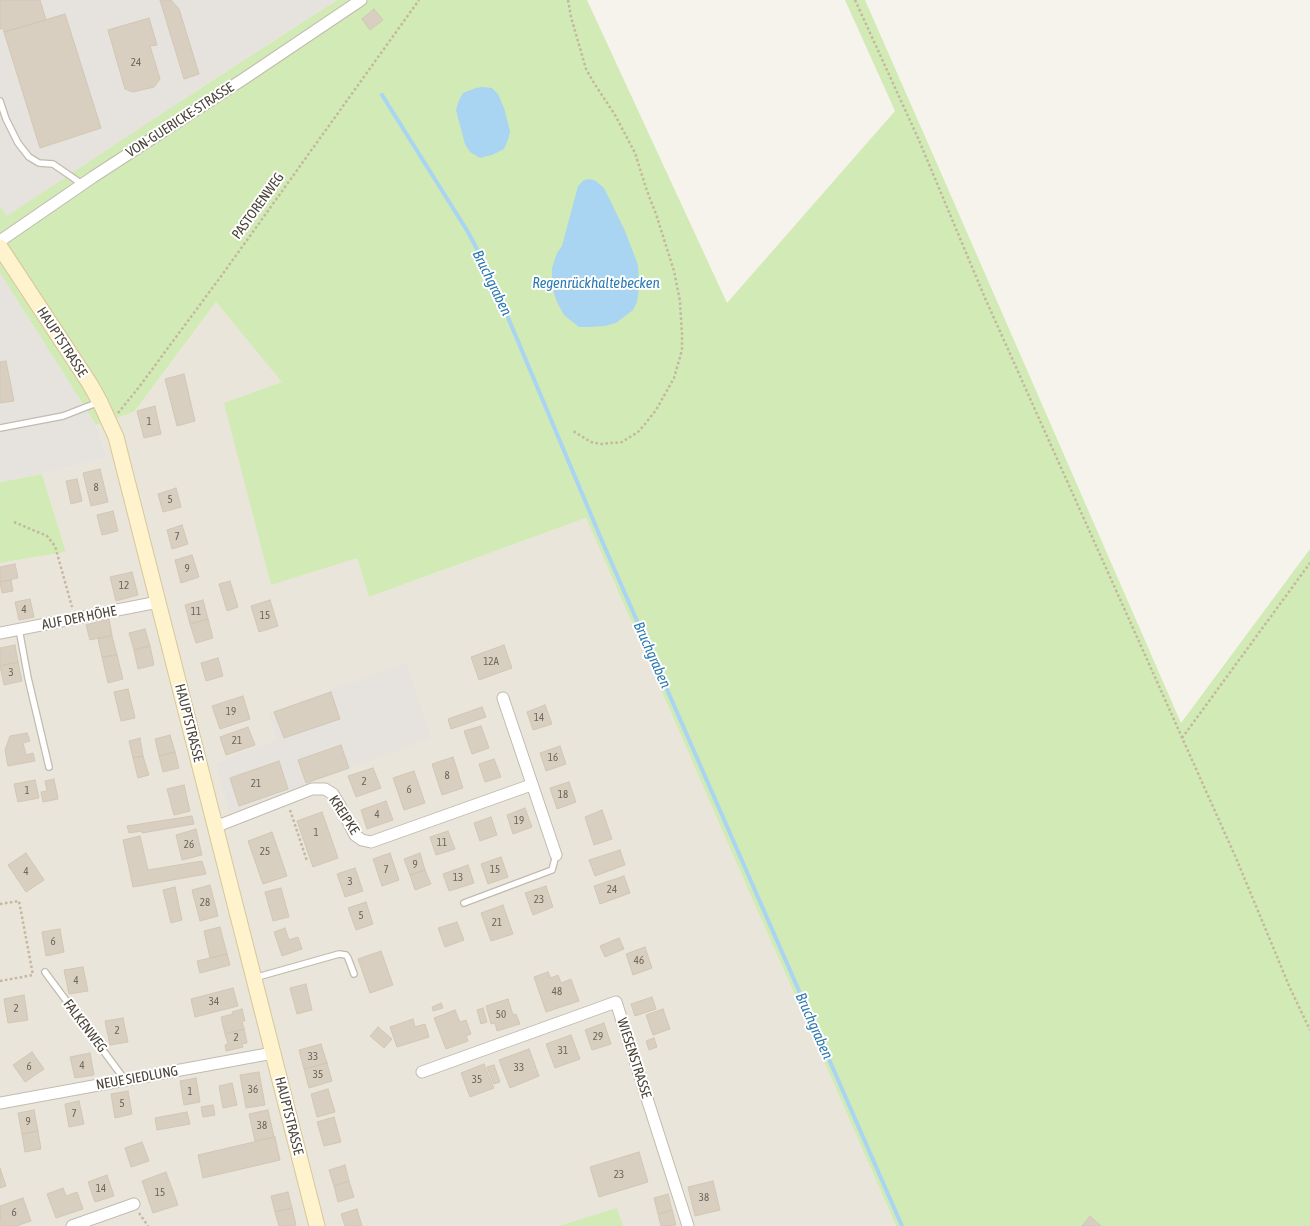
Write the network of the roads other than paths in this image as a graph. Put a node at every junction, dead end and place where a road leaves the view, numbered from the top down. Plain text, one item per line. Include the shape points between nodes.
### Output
1 (361, 0) edge
2 (0, 102) edge
3 (82, 184) junction
4 (0, 241) edge
5 (0, 247) edge
6 (100, 402) junction
7 (0, 428) edge
8 (158, 602) junction
9 (18, 629) junction
10 (0, 633) edge
11 (503, 698) dead end
12 (50, 767) dead end
13 (531, 785) junction
14 (215, 827) junction
15 (556, 855) joint
16 (464, 903) dead end
17 (45, 972) road end
18 (354, 974) dead end
19 (254, 978) junction
20 (273, 1053) junction
21 (422, 1072) dead end
22 (125, 1080) junction
23 (0, 1103) edge
24 (134, 1204) road end
25 (72, 1226) edge
26 (317, 1226) edge
27 (688, 1226) edge

1 - 3 street, VON-GUERICKE-STRASSE
2 - 3 lane via 18,142 29,157 39,163 53,164
3 - 4 street, VON-GUERICKE-STRASSE
5 - 6 main road, HAUPTSTRASSE
6 - 7 lane via 62,416
6 - 8 main road, HAUPTSTRASSE via 119,449
8 - 9 street, AUF DER HÖHE
8 - 14 main road, HAUPTSTRASSE
9 - 10 street, AUF DER HÖHE
9 - 12 lane
11 - 13 street
13 - 14 street, KREIPKE via 371,842 354,835 340,804 325,789 312,789
13 - 15 street
14 - 19 main road, HAUPTSTRASSE
15 - 16 lane via 552,870
17 - 22 lane, FALKENWEG
18 - 19 lane via 346,955 339,954
19 - 20 main road, HAUPTSTRASSE
20 - 22 street, NEUE SIEDLUNG
20 - 26 main road, HAUPTSTRASSE
21 - 27 street, WIESENSTRASSE via 616,1002
22 - 23 street, NEUE SIEDLUNG
24 - 25 street

